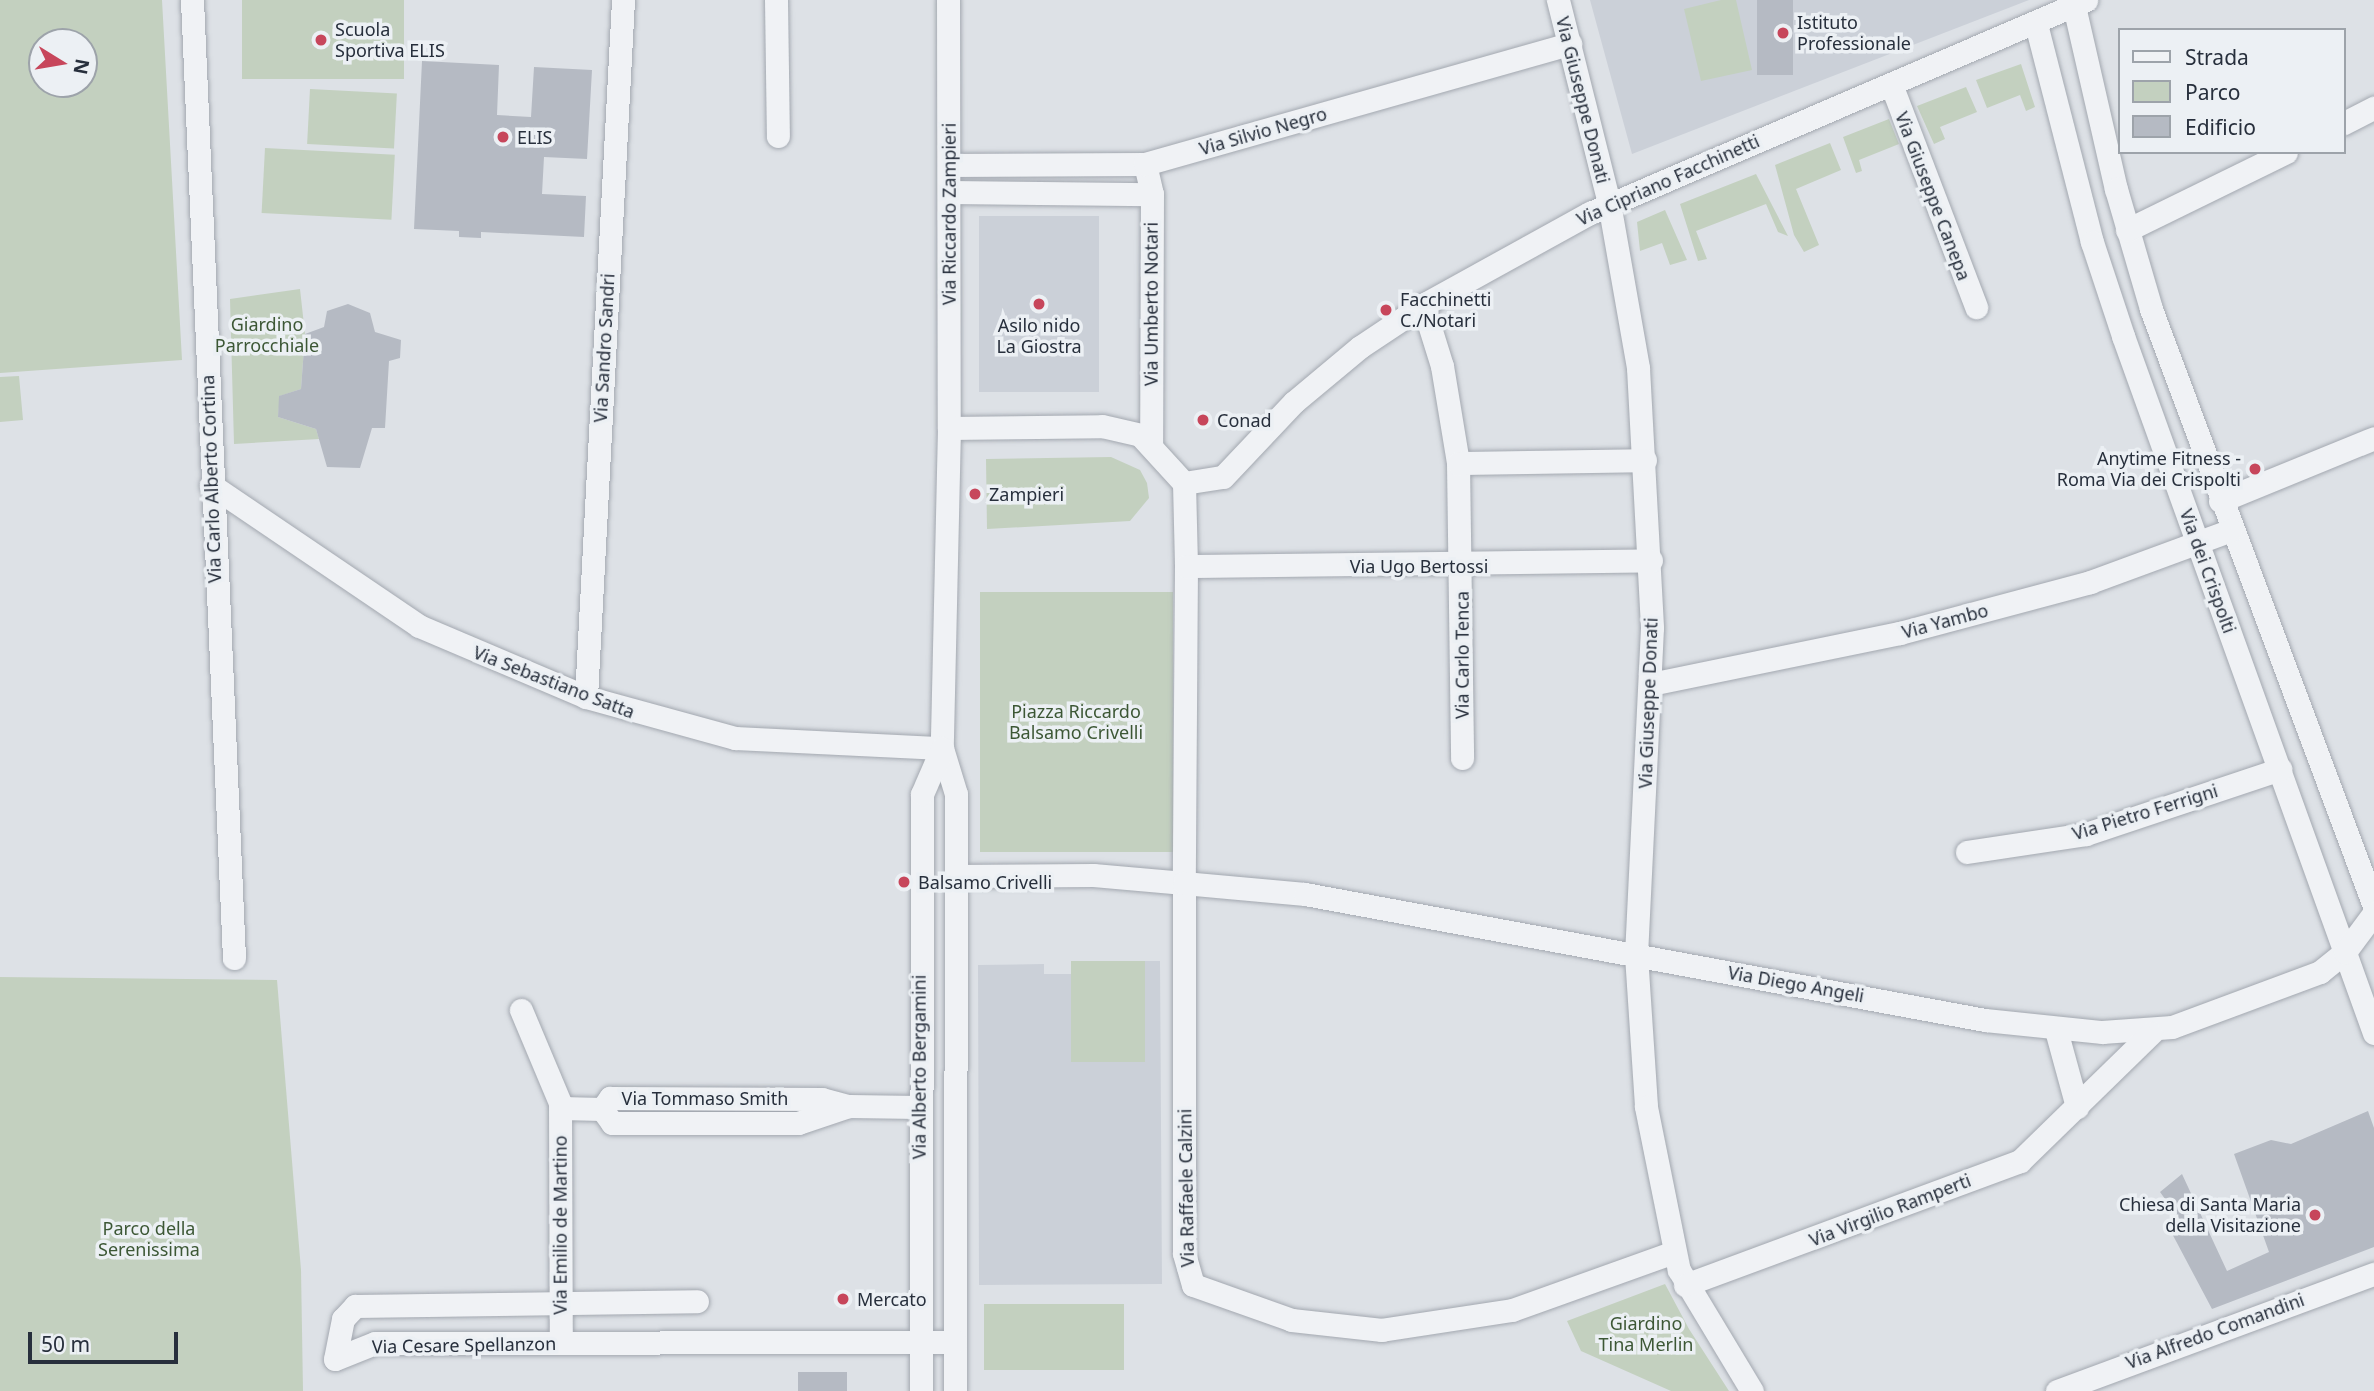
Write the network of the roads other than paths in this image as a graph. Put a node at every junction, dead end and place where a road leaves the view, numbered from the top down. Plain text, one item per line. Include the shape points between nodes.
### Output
1 (192, 0) edge
2 (622, 0) edge
3 (776, 0) edge
4 (948, 0) edge
5 (1558, 0) edge
6 (2080, 3) edge
7 (2036, 24) junction
8 (1570, 44) junction
9 (1891, 84) junction
10 (2374, 108) edge
11 (2346, 122) edge
12 (778, 136) dead end
13 (2282, 154) edge
14 (1145, 164) junction
15 (949, 165) junction
16 (949, 192) junction
17 (1152, 194) junction
18 (1609, 203) junction
19 (2127, 230) junction
20 (1423, 305) junction
21 (1976, 307) dead end
22 (949, 428) junction
23 (2374, 438) edge
24 (1151, 444) junction
25 (1644, 460) junction
26 (1458, 463) junction
27 (1184, 482) junction
28 (211, 485) junction
29 (2220, 500) junction
30 (2231, 530) junction
31 (2198, 542) junction
32 (1651, 560) junction
33 (1186, 566) junction
34 (1462, 566) junction
35 (1651, 684) junction
36 (586, 697) junction
37 (943, 748) junction
38 (1462, 758) dead end
39 (2280, 769) junction
40 (1967, 852) dead end
41 (956, 876) junction
42 (1184, 883) junction
43 (2374, 906) edge
44 (2374, 913) edge
45 (2345, 953) junction
46 (1636, 956) junction
47 (234, 958) dead end
48 (521, 1010) dead end
49 (2056, 1030) junction
50 (2151, 1033) junction
51 (2374, 1033) edge
52 (919, 1107) junction
53 (2077, 1107) junction
54 (561, 1108) junction
55 (1674, 1252) junction
56 (2374, 1274) edge
57 (1685, 1285) junction
58 (697, 1301) dead end
59 (560, 1303) junction
60 (921, 1341) junction
61 (955, 1342) junction
62 (561, 1343) junction
63 (921, 1391) edge
64 (955, 1391) edge
65 (1752, 1391) edge
66 (2057, 1391) edge

1 - 28 street, Via Carlo Alberto Cortina
2 - 36 street, Via Sandro Sandri
3 - 12 street
4 - 15 street, Via Riccardo Zampieri
5 - 8 street, Via Giuseppe Donati
6 - 7 street, Via Cipriano Facchinetti
6 - 19 street, Via dei Crispolti
7 - 9 street, Via Cipriano Facchinetti
7 - 31 street, Via dei Crispolti via 2092,242
8 - 14 street, Via Silvio Negro
8 - 18 street, Via Giuseppe Donati
9 - 18 street, Via Cipriano Facchinetti
9 - 21 street, Via Giuseppe Canepa
10 - 11 street
13 - 19 street
14 - 15 street, Via Silvio Negro
14 - 17 street, Via Umberto Notari
15 - 16 street, Via Riccardo Zampieri
16 - 17 street
16 - 22 street, Via Riccardo Zampieri
17 - 24 street, Via Umberto Notari
18 - 20 street, Via Cipriano Facchinetti
18 - 25 street, Via Giuseppe Donati via 1638,368
19 - 29 street, Via dei Crispolti
20 - 26 street, Via Carlo Tenca via 1442,366
20 - 27 street, Via Cipriano Facchinetti via 1311,386 1223,477
22 - 24 street via 1102,426 1133,432
22 - 37 street
23 - 29 street
24 - 27 street
25 - 26 street
25 - 32 street, Via Giuseppe Donati
26 - 34 street, Via Carlo Tenca
27 - 33 street
28 - 36 street, Via Sebastiano Satta via 419,626
28 - 47 street, Via Carlo Alberto Cortina
29 - 30 street, Via dei Crispolti
30 - 31 street, Via Yambo
30 - 43 street, Via dei Crispolti
31 - 35 street, Via Yambo via 2090,582 1900,634
31 - 39 street, Via dei Crispolti
32 - 34 street, Via Ugo Bertossi
32 - 35 street, Via Giuseppe Donati
33 - 34 street, Via Ugo Bertossi
33 - 42 street
34 - 38 street, Via Carlo Tenca
35 - 46 street, Via Giuseppe Donati
36 - 37 street, Via Sebastiano Satta via 735,738
37 - 41 street via 956,794
37 - 52 street, Via Alberto Bergamini via 922,794
39 - 40 street, Via Pietro Ferrigni via 2086,834
39 - 45 street, Via dei Crispolti
41 - 42 street via 1093,875
41 - 61 street, Via Alberto Bergamini
42 - 46 street, Via Diego Angeli via 1305,894
42 - 55 street, Via Raffaele Calzini via 1184,1253 1192,1285 1292,1320 1382,1330 1512,1310
44 - 45 street, Via Diego Angeli
45 - 50 street, Via Diego Angeli via 2330,967 2259,998
45 - 51 street, Via dei Crispolti
46 - 49 street, Via Diego Angeli
46 - 55 street, Via Giuseppe Donati via 1646,1107
48 - 54 street
49 - 50 street, Via Diego Angeli
49 - 53 street
50 - 53 street, Via Virgilio Ramperti
52 - 54 street, Via Tommaso Smith via 849,1106 822,1098 610,1098 602,1109
52 - 60 street, Via Alberto Bergamini
53 - 57 street, Via Virgilio Ramperti via 2020,1161
54 - 59 street, Via Emilio de Martino
55 - 57 street, Via Giuseppe Donati
56 - 66 street, Via Alfredo Comandini
57 - 65 street, Via Giuseppe Donati
58 - 59 street, Via Cesare Spellanzon
59 - 62 street, Via Emilio de Martino
59 - 62 street, Via Cesare Spellanzon via 355,1306 343,1319 335,1359 375,1343
60 - 61 street, Via Cesare Spellanzon
60 - 62 street, Via Cesare Spellanzon
60 - 63 street, Via Alberto Bergamini
61 - 64 street, Via Alberto Bergamini

